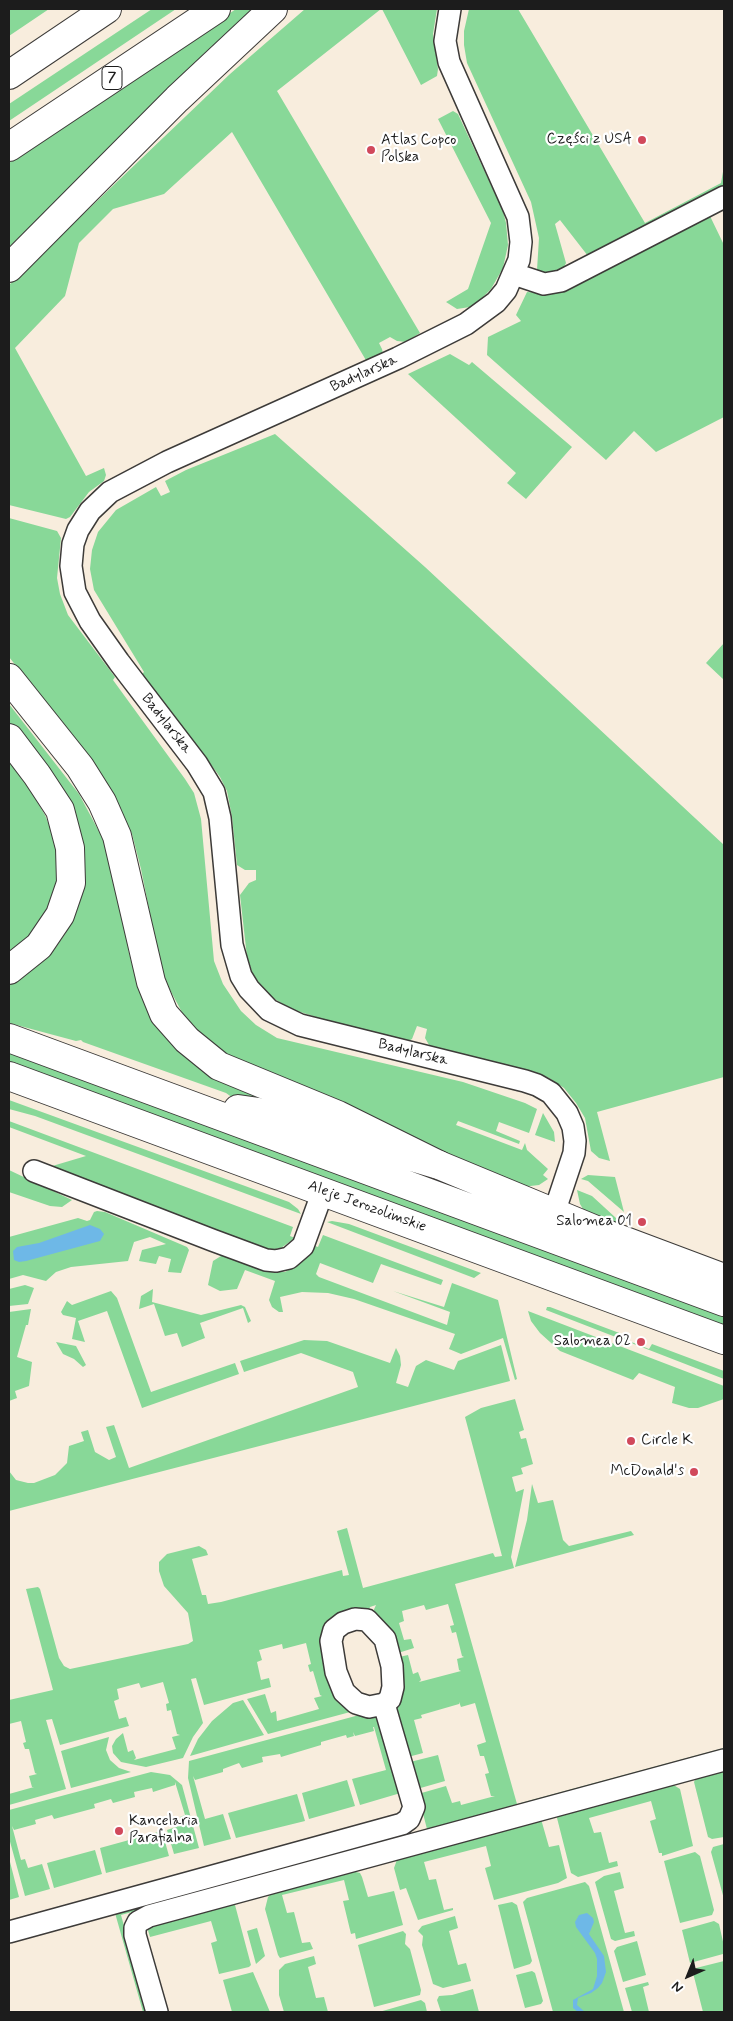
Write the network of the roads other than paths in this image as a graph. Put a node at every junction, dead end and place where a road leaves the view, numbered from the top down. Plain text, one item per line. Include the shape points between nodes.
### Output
1 (107, 9) edge
2 (216, 9) edge
3 (273, 9) edge
4 (450, 9) edge
5 (9, 75) edge
6 (9, 147) edge
7 (724, 197) edge
8 (9, 268) edge
9 (514, 274) junction
10 (9, 678) edge
11 (9, 738) edge
12 (9, 970) edge
13 (9, 1038) edge
14 (9, 1076) edge
15 (182, 1102) junction
16 (439, 1165) junction
17 (34, 1171) dead end
18 (323, 1191) junction
19 (554, 1213) junction
20 (724, 1278) edge
21 (724, 1302) edge
22 (724, 1340) edge
23 (384, 1704) dead end
24 (724, 1760) edge
25 (9, 1932) edge
26 (157, 2012) edge

1 - 5 main road
2 - 6 main road, 7
3 - 8 main road via 177,99
4 - 9 street, Badylarska via 445,41 449,62 518,217 519,260
7 - 9 street via 561,281 544,284
9 - 19 street, Badylarska via 500,298 466,324 380,367 167,462 110,492 90,511 78,530 71,566 75,592 90,621 214,792 220,818 232,945 239,971 249,989 269,1010 300,1026 525,1081 551,1093 567,1113 575,1141 573,1158
10 - 16 main road via 80,767 102,802 117,836 151,982 164,1014 187,1040 220,1066 338,1115
11 - 12 main road via 60,810 70,848 71,883 60,915 39,946
13 - 15 main road
14 - 18 main road, Aleje Jerozolimskie
15 - 16 main road via 266,1113
15 - 21 main road
16 - 19 main road
17 - 18 street via 212,1240 276,1261 289,1258 303,1246
18 - 22 main road, Aleje Jerozolimskie
19 - 20 main road
23 - 25 street via 414,1807 409,1819 402,1824
24 - 26 street via 149,1916 138,1922 135,1935

